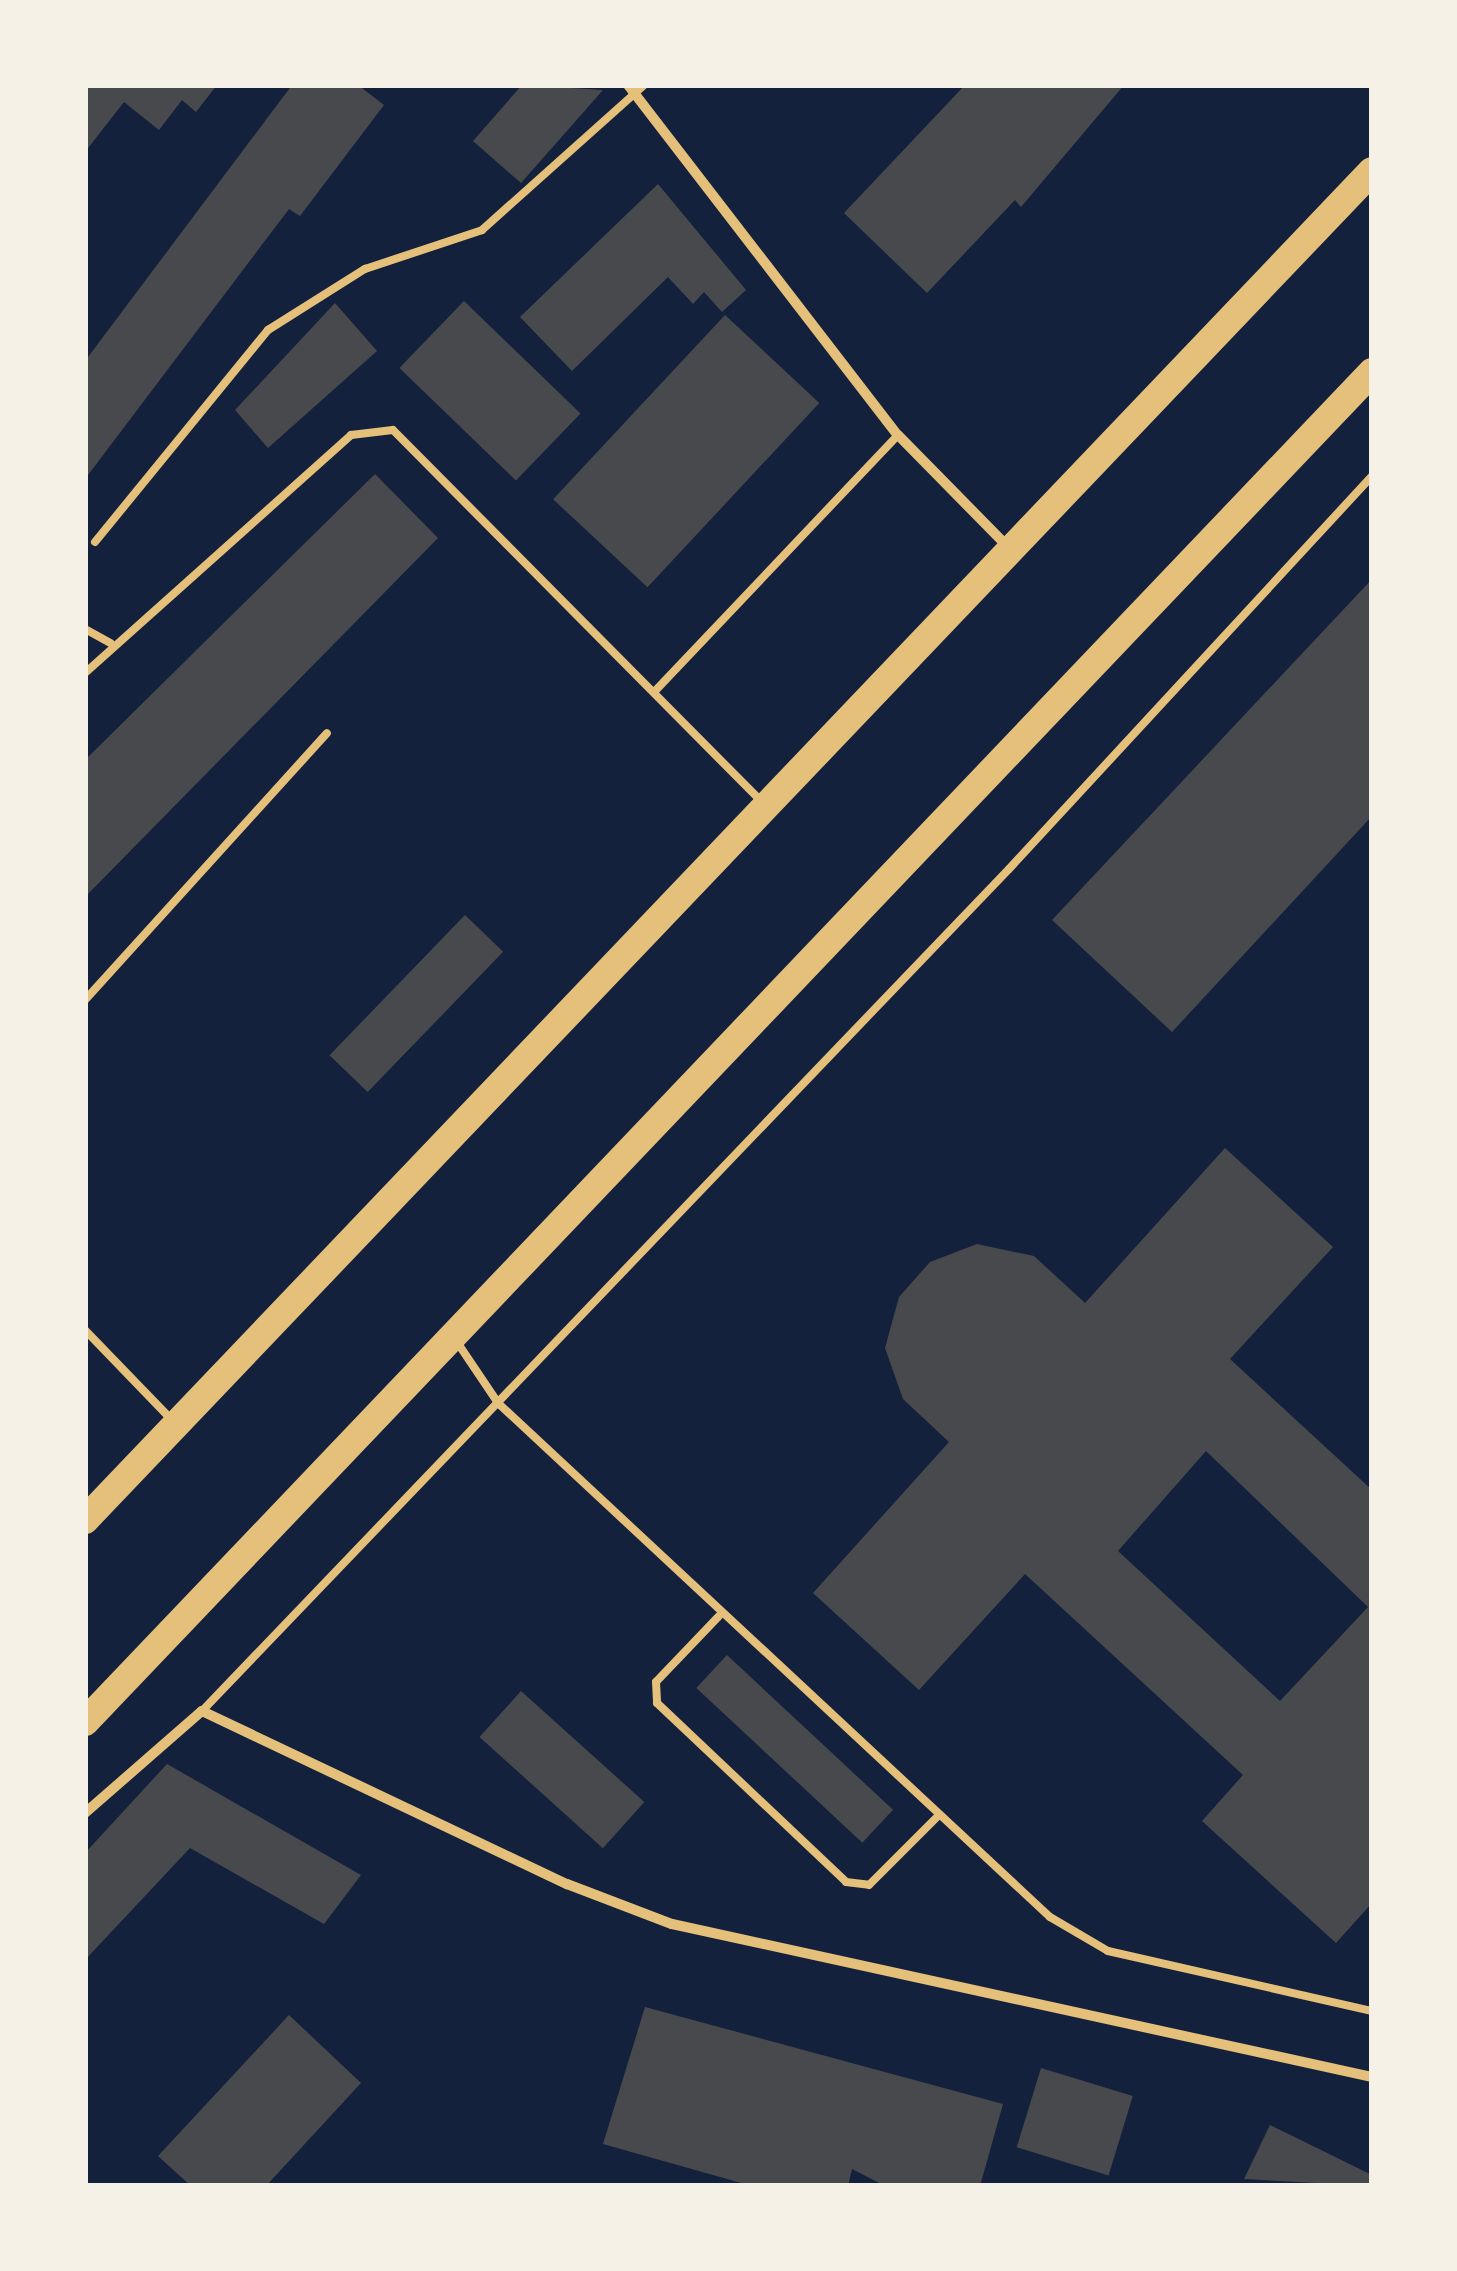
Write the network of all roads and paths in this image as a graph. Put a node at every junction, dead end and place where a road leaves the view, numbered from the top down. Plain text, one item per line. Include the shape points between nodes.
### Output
1 (644, 85) edge
2 (632, 90) edge
3 (1372, 171) edge
4 (1370, 378) edge
5 (898, 435) junction
6 (1372, 476) edge
7 (95, 542) dead end
8 (1012, 552) junction
9 (85, 629) edge
10 (110, 643) junction
11 (85, 673) edge
12 (656, 690) junction
13 (327, 733) dead end
14 (763, 802) junction
15 (85, 1000) edge
16 (85, 1330) edge
17 (455, 1339) junction
18 (498, 1403) junction
19 (176, 1424) junction
20 (85, 1520) edge
21 (719, 1616) junction
22 (202, 1711) junction
23 (85, 1722) edge
24 (85, 1813) edge
25 (938, 1815) junction
26 (1372, 2011) edge
27 (1372, 2076) edge

1 - 2 lane
2 - 5 street
2 - 7 lane via 482,230 365,268 268,330
3 - 8 highway
4 - 17 highway
5 - 8 street
5 - 12 lane
6 - 18 lane
8 - 14 highway
9 - 10 lane
10 - 11 lane
10 - 12 lane via 351,435 393,430
12 - 14 lane
13 - 15 lane
14 - 19 highway
16 - 19 lane
17 - 18 lane
17 - 23 highway
18 - 21 lane
18 - 22 lane
19 - 20 highway
21 - 25 lane
21 - 25 lane via 656,1682 657,1703 846,1882 869,1885
22 - 24 street
22 - 27 street via 567,1884 672,1924
25 - 26 lane via 1050,1917 1108,1951

